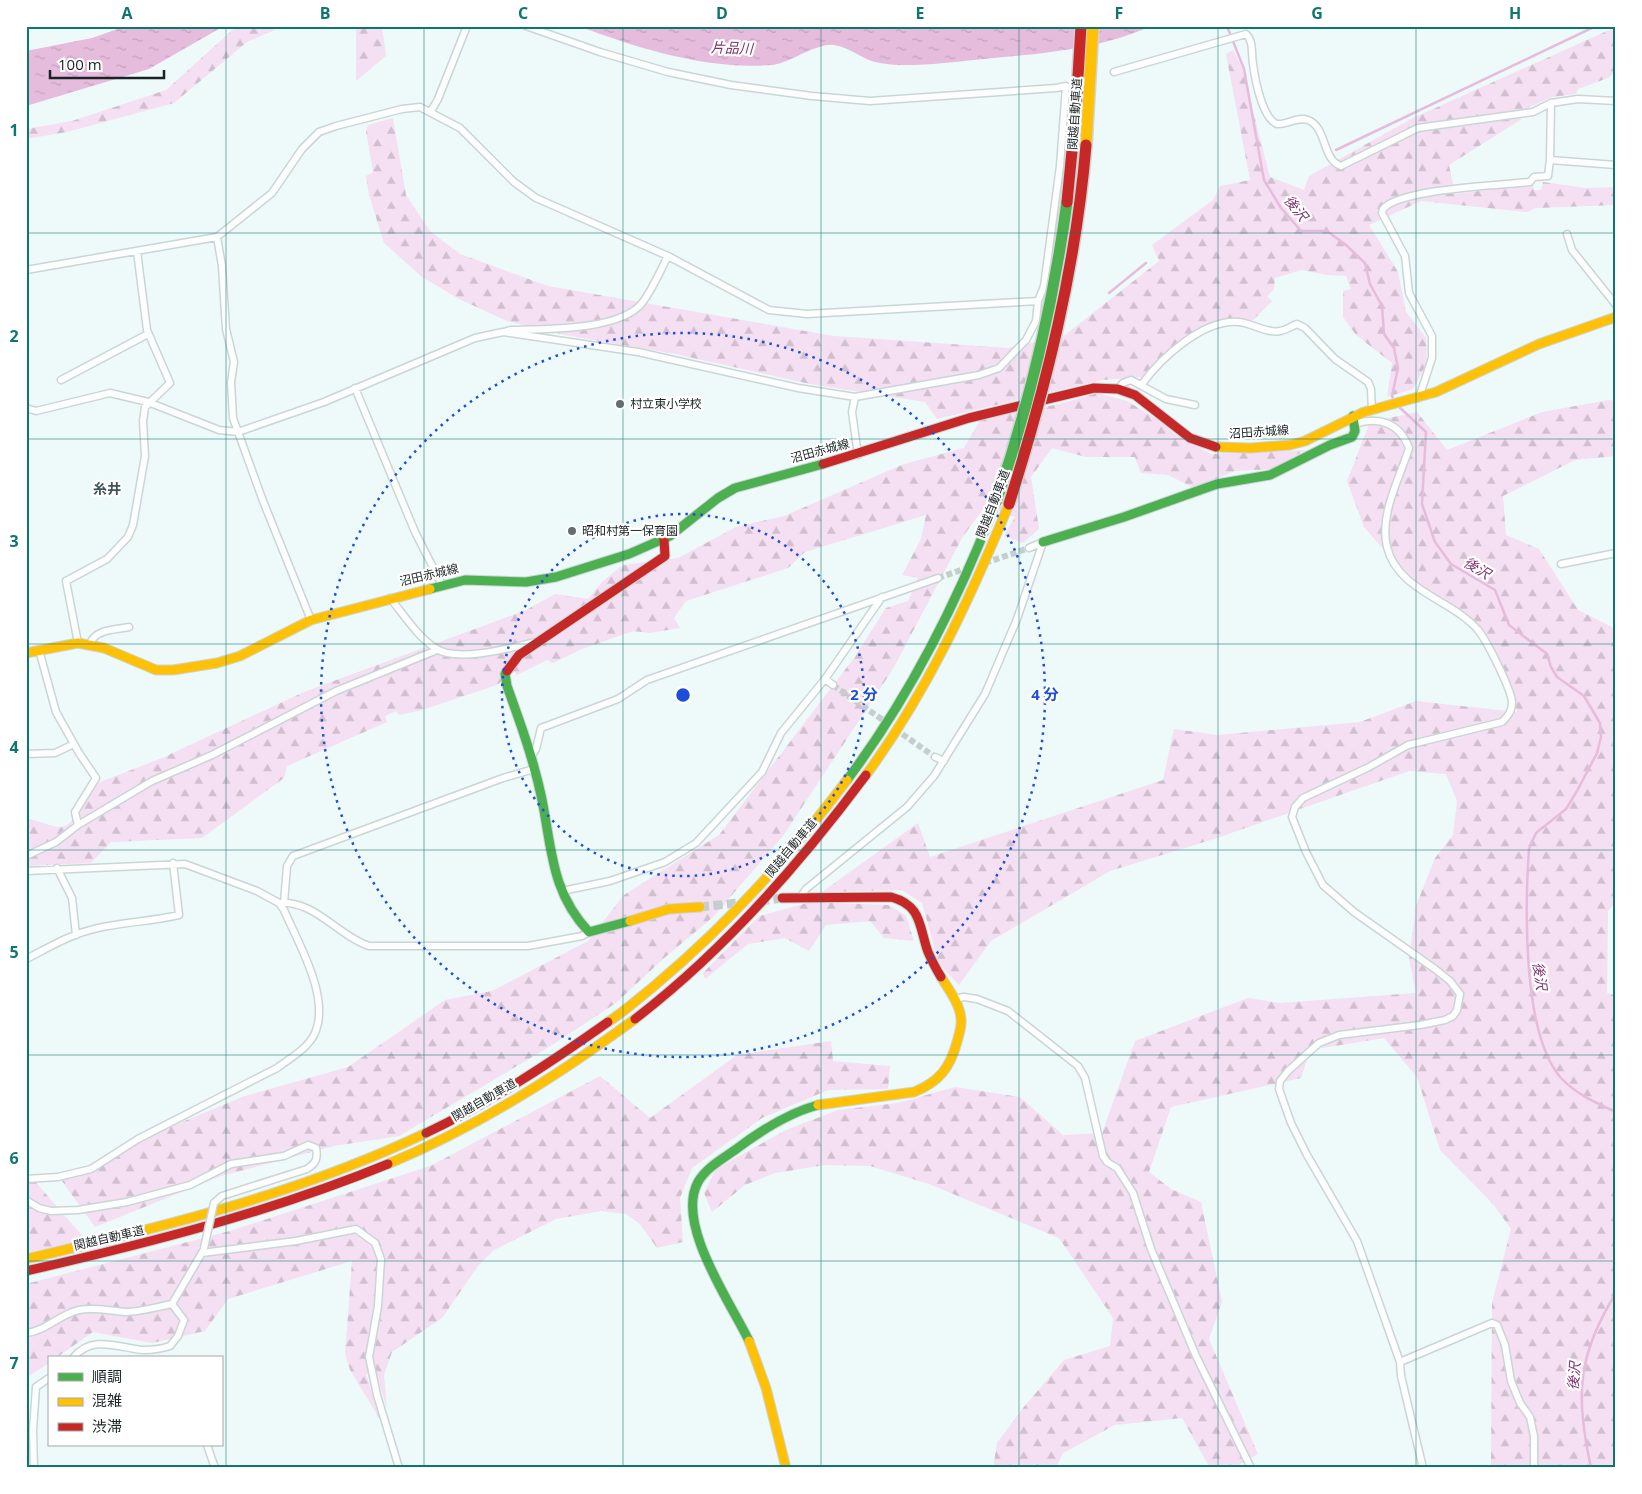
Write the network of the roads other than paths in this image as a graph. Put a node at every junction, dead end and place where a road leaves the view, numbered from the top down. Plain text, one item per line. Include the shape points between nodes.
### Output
1 (467, 26) edge
2 (526, 26) edge
3 (1081, 26) edge
4 (1093, 26) edge
5 (1114, 72) dead end
6 (1616, 101) edge
7 (1551, 104) junction
8 (431, 111) junction
9 (1550, 160) junction
10 (1616, 165) edge
11 (1567, 234) dead end
12 (217, 237) junction
13 (137, 251) junction
14 (668, 256) junction
15 (26, 270) edge
16 (1038, 302) junction
17 (1616, 306) edge
18 (1616, 317) edge
19 (503, 332) junction
20 (148, 334) junction
21 (61, 380) dead end
22 (1142, 384) junction
23 (355, 388) junction
24 (1118, 389) junction
25 (855, 397) junction
26 (1419, 398) junction
27 (148, 402) junction
28 (1195, 405) dead end
29 (26, 408) edge
30 (1377, 409) junction
31 (1354, 420) junction
32 (238, 432) junction
33 (858, 454) junction
34 (664, 540) junction
35 (1043, 542) junction
36 (1029, 548) tunnel mouth
37 (1616, 553) edge
38 (1561, 564) dead end
39 (938, 578) tunnel mouth
40 (442, 585) junction
41 (882, 597) junction
42 (390, 598) junction
43 (311, 620) junction
44 (129, 627) dead end
45 (546, 639) junction
46 (84, 644) junction
47 (40, 650) junction
48 (437, 650) junction
49 (26, 654) edge
50 (825, 679) junction
51 (833, 685) tunnel mouth
52 (74, 744) junction
53 (26, 754) edge
54 (530, 757) junction
55 (935, 757) tunnel mouth
56 (944, 761) junction
57 (534, 769) junction
58 (78, 825) junction
59 (26, 856) edge
60 (174, 864) junction
61 (57, 868) junction
62 (26, 871) edge
63 (562, 891) junction
64 (782, 898) tunnel mouth
65 (800, 898) junction
66 (282, 903) junction
67 (700, 907) tunnel mouth
68 (589, 932) junction
69 (76, 935) junction
70 (26, 959) edge
71 (954, 999) junction
72 (26, 1179) edge
73 (26, 1200) edge
74 (203, 1251) junction
75 (26, 1259) edge
76 (26, 1271) edge
77 (172, 1304) junction
78 (26, 1333) edge
79 (75, 1356) edge
80 (1400, 1362) junction
81 (48, 1379) edge
82 (207, 1446) edge
83 (34, 1468) edge
84 (215, 1468) edge
85 (400, 1468) edge
86 (786, 1468) edge
87 (1251, 1468) edge
88 (1423, 1468) edge
89 (1534, 1468) edge

1 - 8 street
2 - 16 street via 668,72 812,96 870,101 1066,86 1047,268
3 - 75 main road, 関越自動車道, bridge via 1074,144 1054,288 1020,433 970,568 916,677 842,788 800,842 730,920 644,996 551,1064 445,1125 330,1175 229,1209
4 - 76 main road, 関越自動車道, bridge via 1088,143 1067,288 1032,435 1009,504 935,665 890,741 851,796 779,885 698,966 604,1042 499,1109 413,1154 283,1204 176,1236
5 - 7 street via 1246,34 1269,119 1281,125 1299,119 1313,123 1332,160 1341,166 1418,128 1533,112
6 - 7 street via 1578,99
7 - 9 street
8 - 12 street via 420,107 402,109 320,132 302,149 272,193
8 - 14 street via 460,128 514,182 536,198
9 - 10 street
9 - 26 street via 1548,176 1534,177 1530,182 1456,189 1395,200 1383,209 1382,213 1405,256 1409,294 1432,336 1432,358
11 - 17 street via 1572,250
12 - 13 street
12 - 32 street via 226,329 234,362 230,400
13 - 15 street
13 - 20 street
14 - 16 street via 726,289 769,310 783,313
14 - 19 street via 642,304 623,316 571,328
16 - 25 street via 1032,331 999,368 979,375
18 - 26 main road, 沼田赤城線 via 1539,344
19 - 23 street via 475,338
19 - 25 street via 638,352 798,388
20 - 21 street
20 - 27 street via 170,381
22 - 24 street via 1130,380
22 - 28 street via 1166,399
22 - 30 street via 1168,354 1199,332 1231,322 1243,322 1277,332 1298,324 1334,359 1368,382
23 - 32 street
23 - 40 street via 415,532
24 - 31 main road, 沼田赤城線 via 1144,401 1190,438 1213,447 1290,445
24 - 33 main road, 沼田赤城線 via 1078,391 969,418
25 - 33 street via 852,412
26 - 30 main road, 沼田赤城線
27 - 29 street via 110,393 36,411
27 - 32 street via 219,430
27 - 46 street via 143,414 145,456 128,537 107,559 66,581
30 - 31 main road, 沼田赤城線
31 - 35 main road via 1352,437 1270,475 1218,484
31 - 80 street via 1385,421 1406,439 1409,448 1388,513 1387,548 1401,575 1478,630 1494,657 1512,702 1509,716 1502,722 1408,745 1303,798 1292,817 1323,885 1354,912 1435,969 1460,994 1458,1010 1445,1020 1339,1035 1319,1043 1280,1081 1279,1089 1291,1123 1357,1241
32 - 43 street
33 - 34 main road, 沼田赤城線 via 735,488
34 - 40 main road, 沼田赤城線 via 556,577 526,582 465,580
34 - 45 main road via 665,556
35 - 36 street
35 - 56 street via 1017,619 986,694
37 - 38 street
39 - 41 street
40 - 42 main road, 沼田赤城線
41 - 50 street
41 - 54 street via 647,680 618,699 546,725 539,731 536,749
42 - 43 main road, 沼田赤城線
42 - 48 street
43 - 46 main road, 沼田赤城線 via 240,656 173,670 149,669 104,648
44 - 46 street via 101,632
45 - 48 street via 478,653
45 - 54 main road via 520,655 505,674
46 - 47 main road
47 - 49 main road
47 - 52 street via 56,712
48 - 58 street via 336,691 212,755 152,781
50 - 51 street
50 - 63 street via 781,733 762,772 696,843 665,862 610,881
52 - 53 street via 55,753
52 - 58 street via 96,778 75,812
54 - 57 main road
55 - 56 street
56 - 65 street via 907,807 806,889
57 - 63 main road via 552,864
57 - 66 street via 293,856 287,866
58 - 59 street via 56,842
60 - 61 street
60 - 66 street via 197,867
60 - 69 street via 179,915 150,922 113,925
61 - 62 street
61 - 69 street via 72,898
63 - 68 main road via 573,914
64 - 65 main road
65 - 71 main road via 903,899 918,916 930,959
66 - 68 street via 311,911 369,946 528,946
66 - 72 street via 317,991 314,1035 302,1049 277,1068 138,1139 91,1169 79,1174
67 - 68 main road via 669,909 612,928
69 - 70 street
71 - 86 main road via 961,1020 955,1051 943,1074 934,1083 907,1093 848,1099 804,1109 749,1139 705,1172 697,1183 692,1213 695,1227 712,1273 750,1343
71 - 87 street via 977,999 1008,1011 1082,1071 1102,1156 1117,1168 1133,1193 1151,1249 1196,1356
73 - 74 street, bridge via 51,1211 127,1202 190,1186 231,1164 284,1156 308,1145 316,1148 315,1164 307,1169 222,1196 214,1203
74 - 77 street
74 - 85 street via 296,1241 356,1229 374,1243 381,1259 378,1306 369,1357 377,1395
77 - 78 street via 127,1312 80,1310
77 - 79 street via 184,1320 170,1346 143,1350 106,1342
80 - 88 street
80 - 89 street via 1492,1323 1498,1325 1511,1381 1530,1418 1534,1436
81 - 83 street via 36,1387
82 - 84 street

